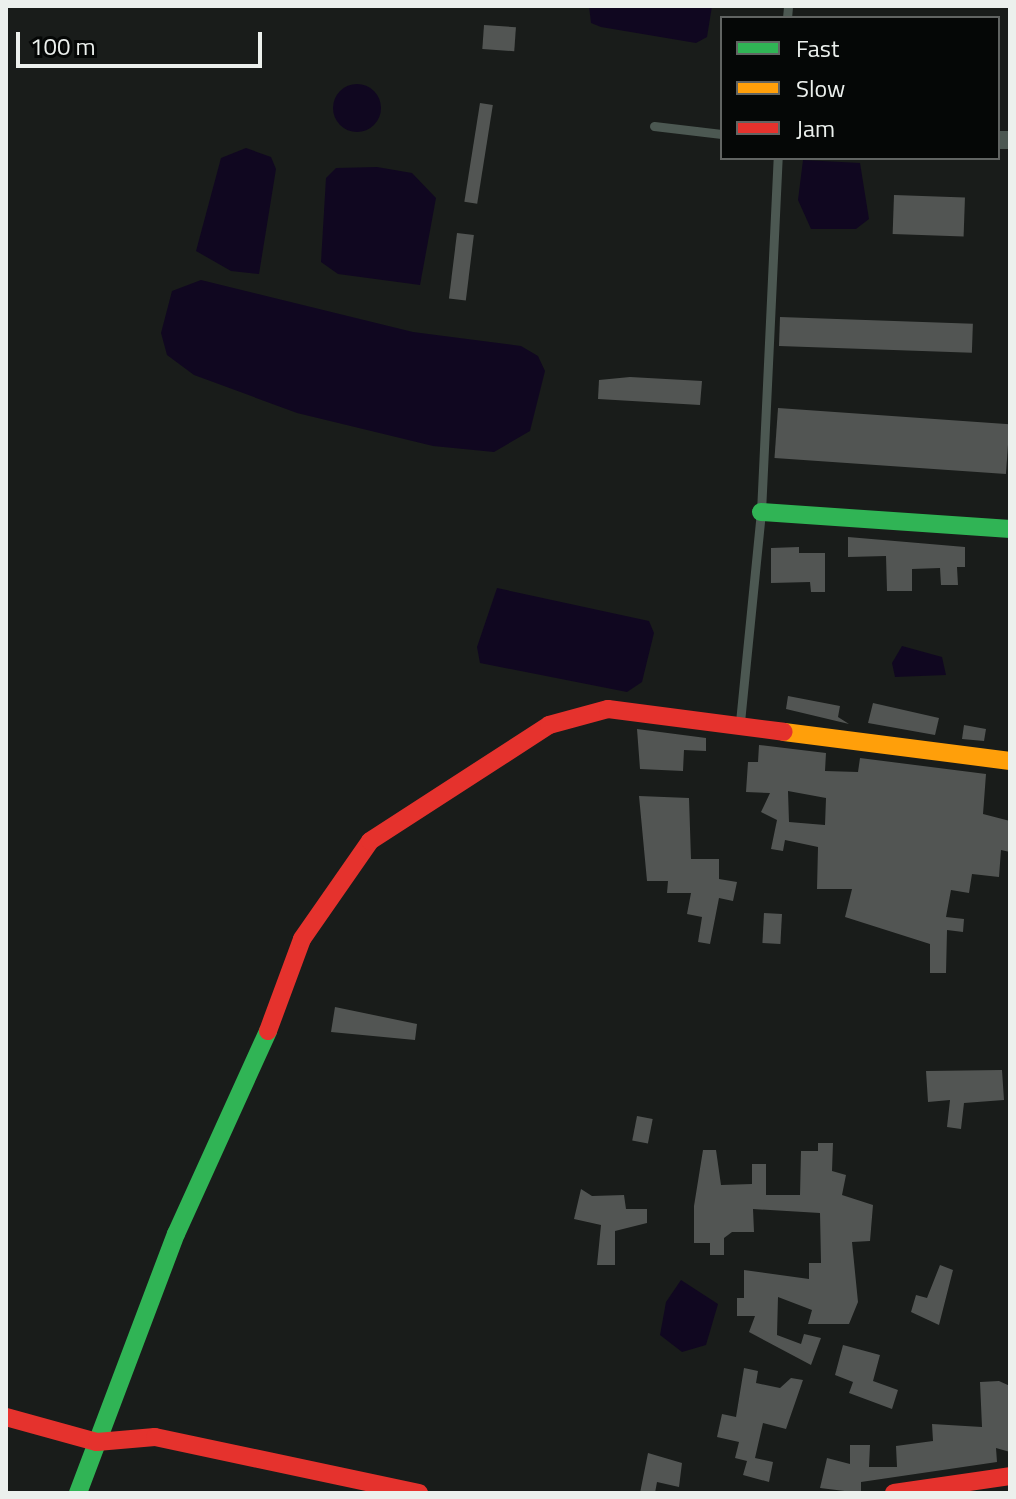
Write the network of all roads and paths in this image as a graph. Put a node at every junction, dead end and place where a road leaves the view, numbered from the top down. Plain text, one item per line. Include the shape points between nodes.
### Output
1 (654, 126) dead end
2 (720, 134) edge
3 (778, 160) edge
4 (761, 512) junction
5 (1010, 529) edge
6 (739, 729) junction
7 (1010, 761) edge
8 (6, 1417) edge
9 (97, 1442) junction
10 (1010, 1476) edge
11 (78, 1493) edge
12 (419, 1493) edge
13 (894, 1493) edge

1 - 2 lane
3 - 4 lane
4 - 5 street
4 - 6 lane
6 - 7 street
6 - 9 street via 608,709 549,725 370,841 302,939 257,1060 176,1234
8 - 9 street
9 - 11 street
9 - 12 street via 155,1437
10 - 13 street

